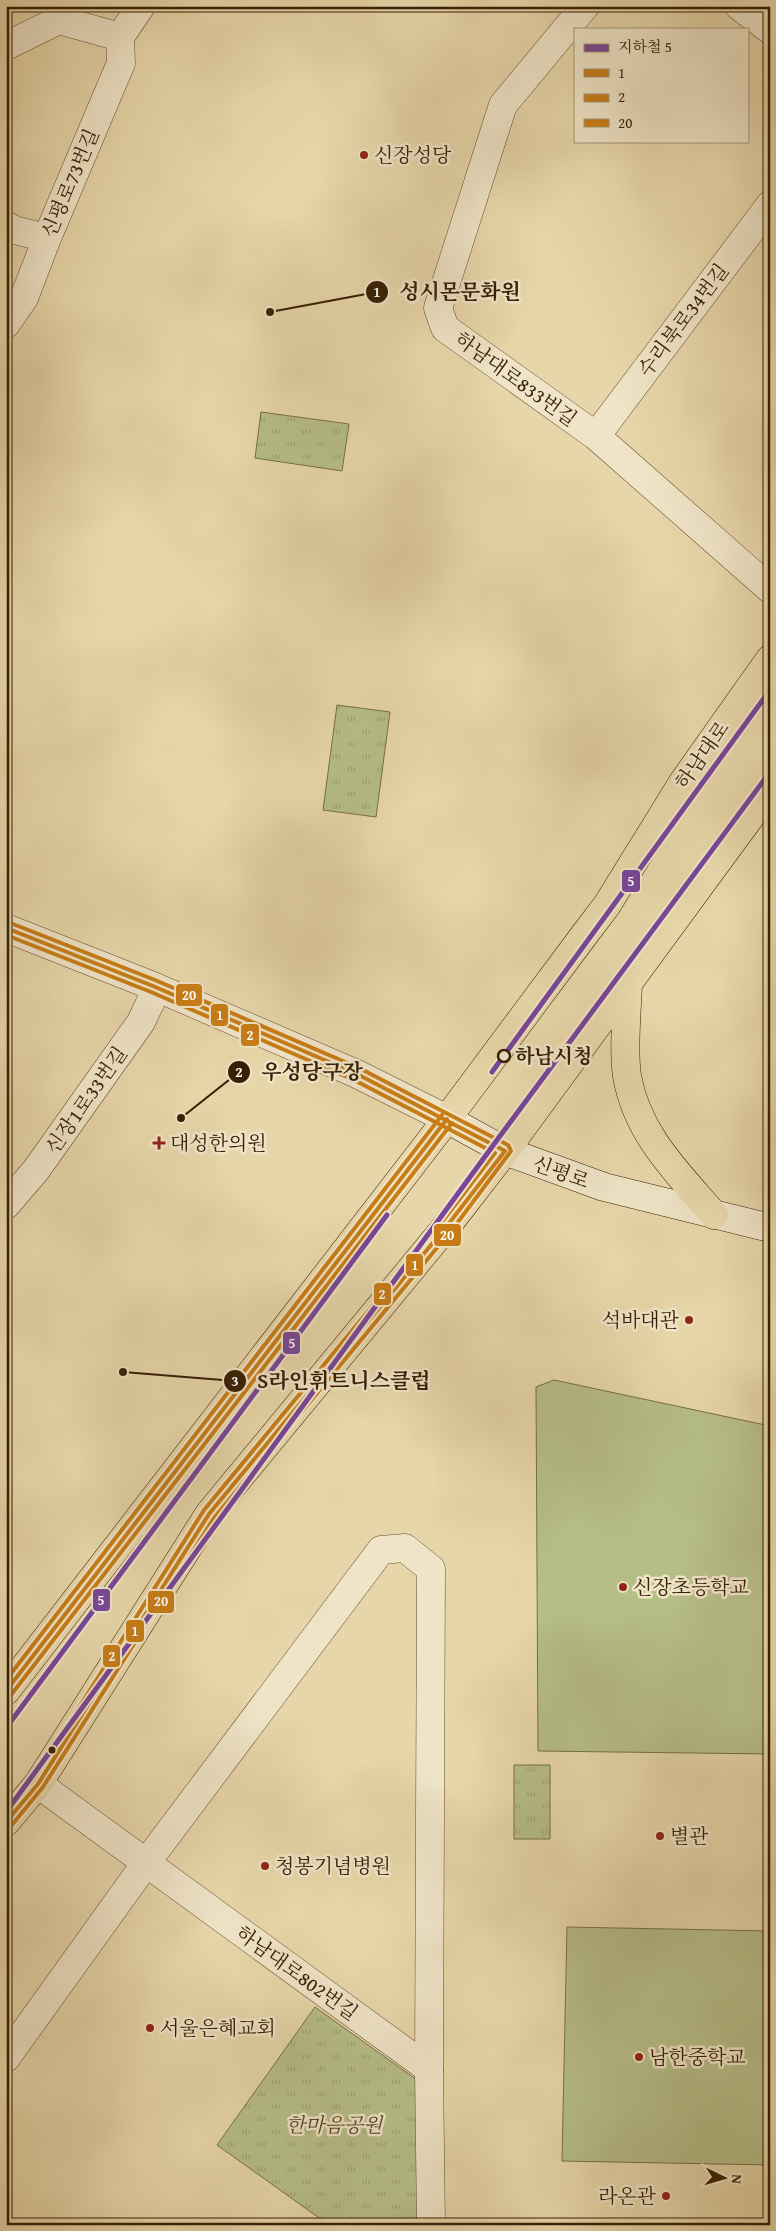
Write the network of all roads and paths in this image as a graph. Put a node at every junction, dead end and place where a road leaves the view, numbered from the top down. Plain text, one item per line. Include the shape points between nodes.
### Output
1 (141, 6) edge
2 (585, 6) edge
3 (738, 6) edge
4 (63, 13) edge
5 (770, 30) edge
6 (120, 36) junction
7 (6, 46) edge
8 (770, 205) edge
9 (6, 225) edge
10 (47, 238) junction
11 (6, 324) edge
12 (596, 436) junction
13 (770, 589) edge
14 (770, 659) edge
15 (770, 790) edge
16 (6, 928) edge
17 (628, 984) junction
18 (157, 988) junction
19 (447, 1119) junction
20 (505, 1152) junction
21 (6, 1205) edge
22 (714, 1215) junction
23 (770, 1228) edge
24 (6, 1691) edge
25 (38, 1784) junction
26 (6, 1822) edge
27 (146, 1863) junction
28 (6, 2058) edge
29 (430, 2069) junction
30 (431, 2225) edge

1 - 6 street
2 - 12 street, 하남대로833번길 via 503,105 438,308 445,328
3 - 5 street
4 - 6 street
4 - 7 street
6 - 10 street, 신평로73번길 via 121,63
8 - 12 street, 수리북로34번길
9 - 10 street
10 - 11 street, 신평로73번길 via 24,298
12 - 13 street, 하남대로833번길
14 - 19 main road, 하남대로 via 683,782 606,905
15 - 17 main road
16 - 18 street, 신평로
17 - 20 main road
17 - 22 main road via 627,1075 642,1124 659,1150
18 - 19 street, 신평로 via 357,1074
18 - 21 street, 신장1로33번길 via 141,1022 36,1170
19 - 20 street, 신평로
19 - 24 main road, 하남대로
20 - 22 street, 신평로 via 604,1187
20 - 25 main road via 209,1514
22 - 23 street, 신평로
25 - 26 main road
25 - 27 street, 하남대로802번길
27 - 28 street
27 - 29 street, 하남대로802번길
27 - 29 street via 380,1550 405,1548 431,1569
29 - 30 street

